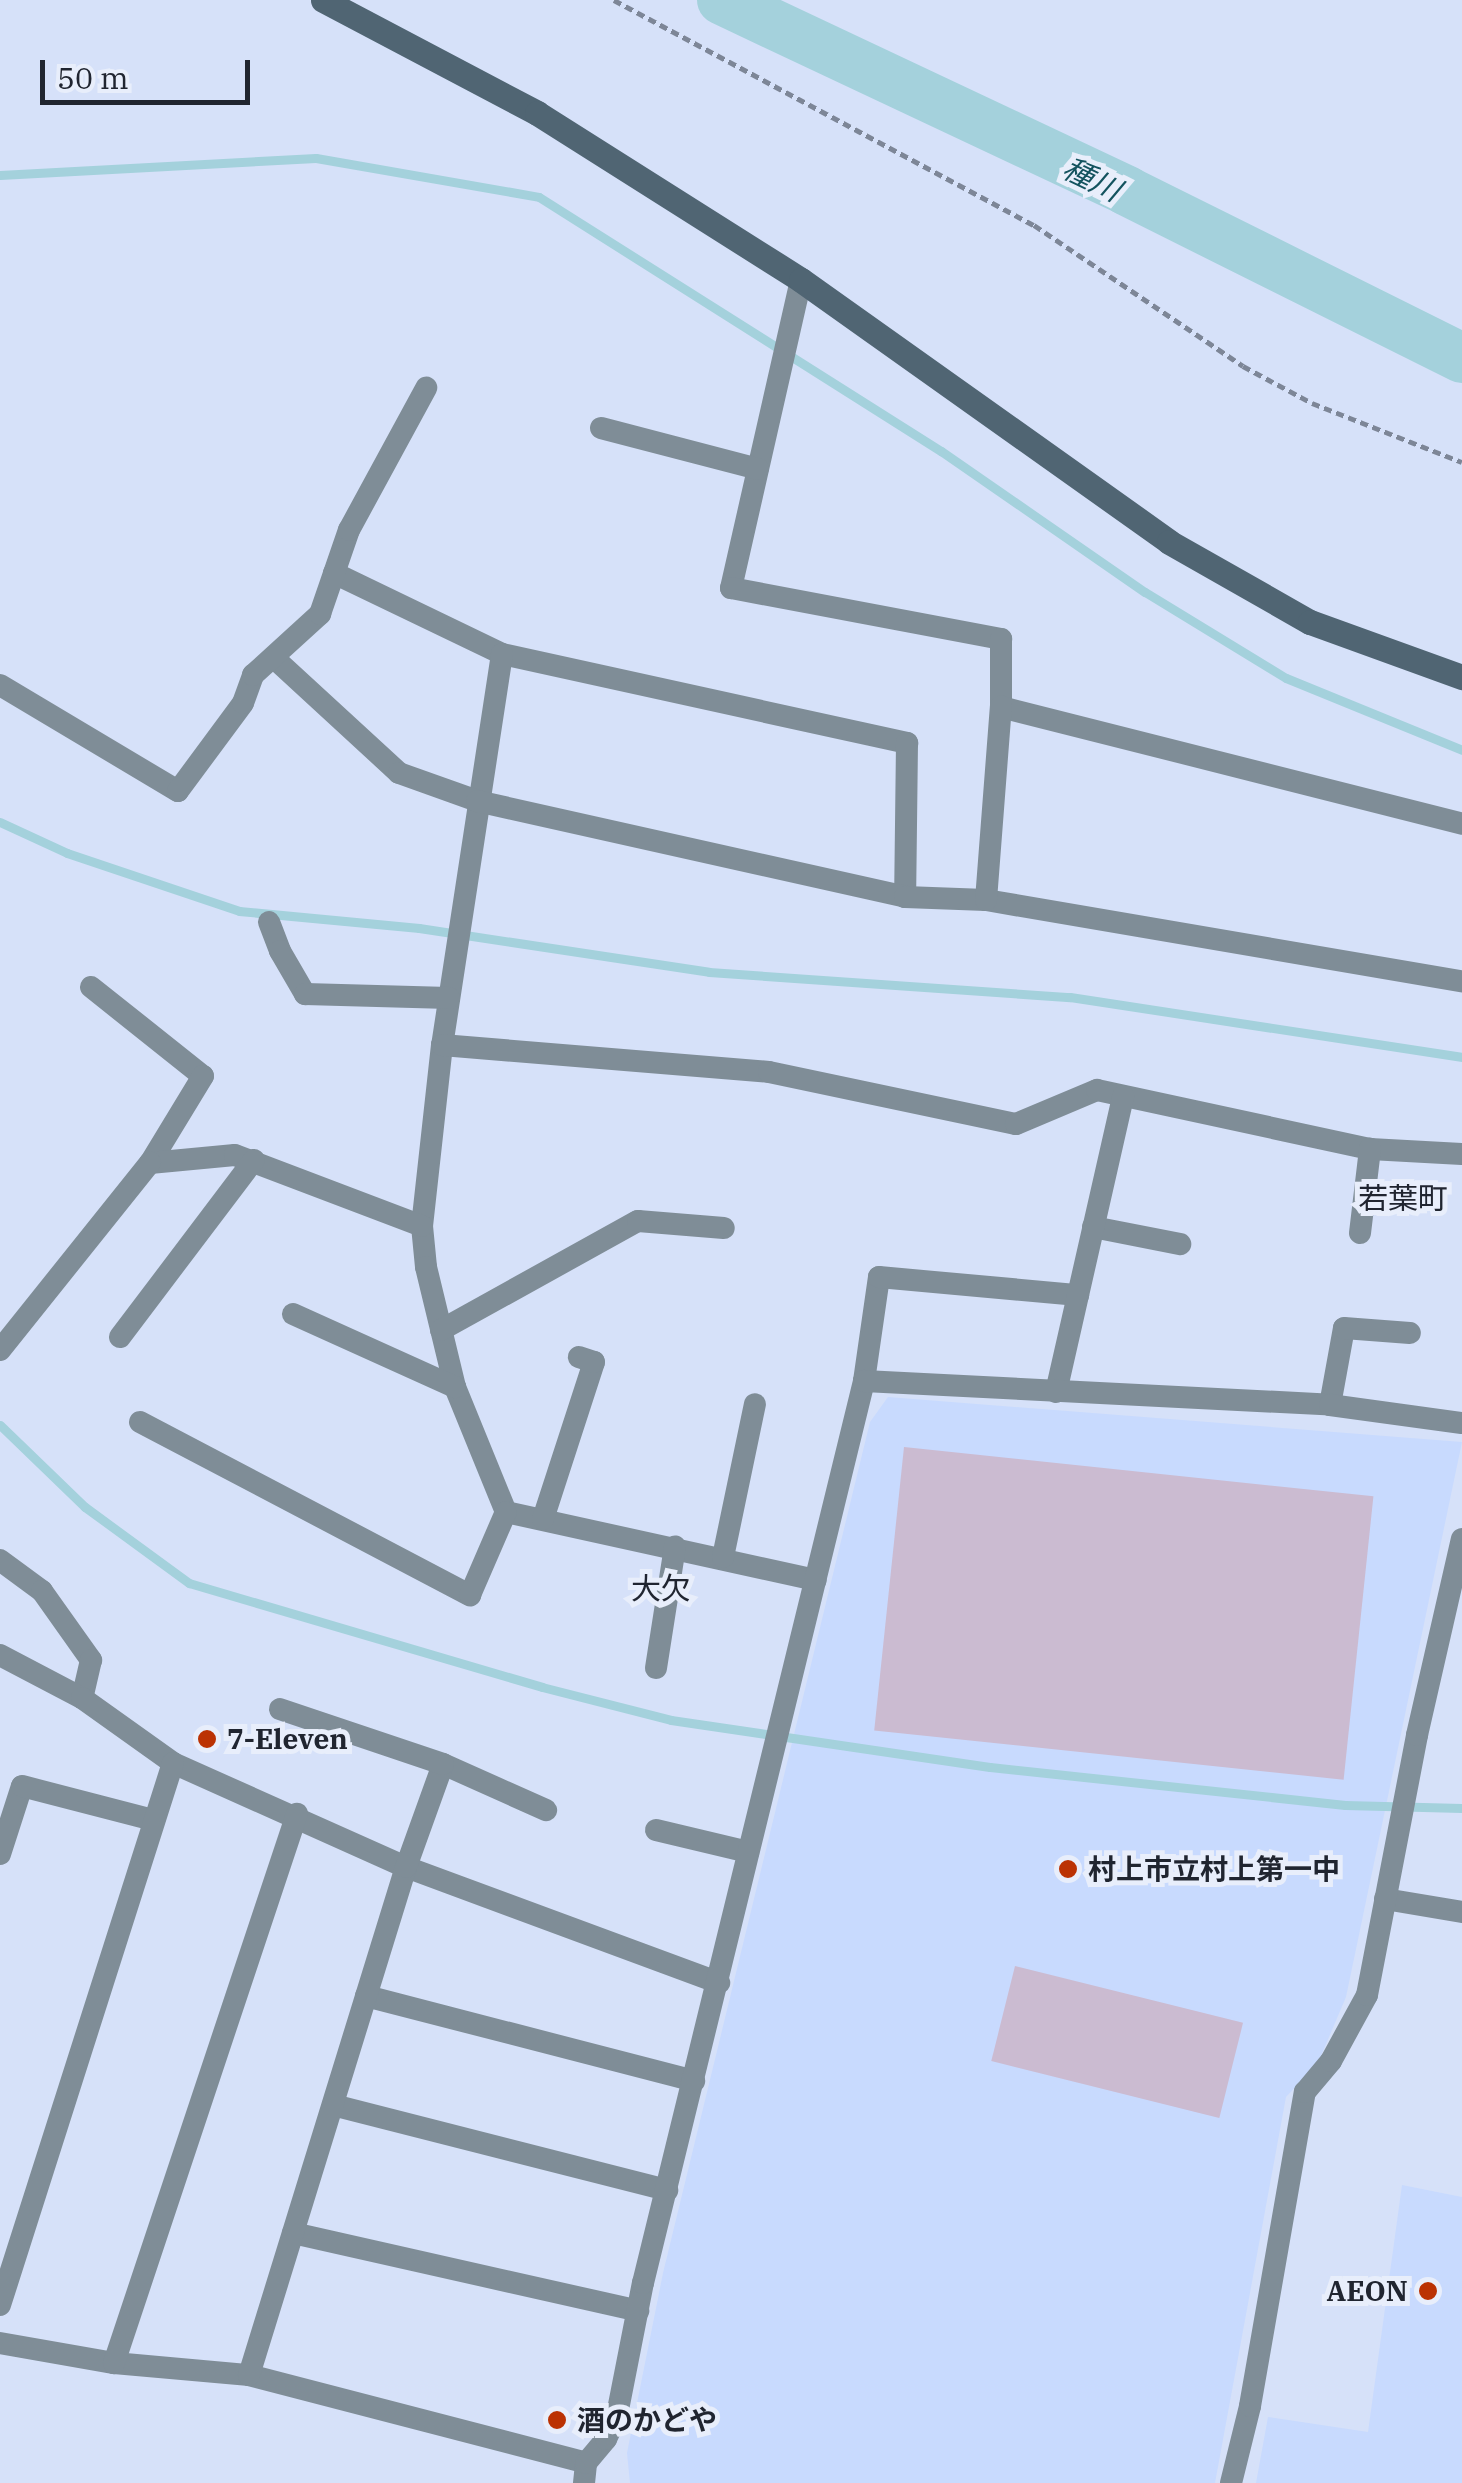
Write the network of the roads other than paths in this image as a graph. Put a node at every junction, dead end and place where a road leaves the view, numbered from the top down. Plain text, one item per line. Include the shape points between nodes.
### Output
1 (323, 0) edge
2 (800, 280) junction
3 (426, 388) dead end
4 (601, 428) dead end
5 (758, 469) junction
6 (334, 573) junction
7 (502, 654) junction
8 (274, 658) junction
9 (1462, 677) edge
10 (0, 685) edge
11 (1001, 707) junction
12 (477, 801) junction
13 (1462, 824) edge
14 (905, 897) junction
15 (986, 900) junction
16 (269, 922) dead end
17 (1462, 982) edge
18 (91, 987) dead end
19 (448, 998) junction
20 (442, 1046) junction
21 (1123, 1097) junction
22 (1370, 1149) junction
23 (1462, 1154) edge
24 (254, 1160) junction
25 (150, 1163) junction
26 (422, 1226) junction
27 (1093, 1227) junction
28 (724, 1228) dead end
29 (1360, 1233) dead end
30 (1180, 1244) dead end
31 (1078, 1295) junction
32 (293, 1314) dead end
33 (441, 1330) junction
34 (1410, 1333) dead end
35 (120, 1337) dead end
36 (0, 1350) edge
37 (579, 1357) dead end
38 (864, 1381) junction
39 (455, 1386) junction
40 (1056, 1392) junction
41 (755, 1404) dead end
42 (1330, 1405) junction
43 (140, 1422) dead end
44 (1462, 1422) edge
45 (506, 1512) junction
46 (543, 1519) junction
47 (1462, 1539) edge
48 (675, 1546) junction
49 (724, 1558) junction
50 (0, 1560) edge
51 (816, 1580) junction
52 (0, 1655) edge
53 (656, 1668) dead end
54 (82, 1698) junction
55 (280, 1709) dead end
56 (173, 1763) junction
57 (443, 1764) junction
58 (546, 1810) dead end
59 (297, 1814) junction
60 (153, 1820) junction
61 (656, 1830) dead end
62 (748, 1852) junction
63 (0, 1854) edge
64 (406, 1866) junction
65 (1385, 1898) junction
66 (1462, 1912) edge
67 (719, 1983) junction
68 (366, 1996) junction
69 (694, 2081) junction
70 (332, 2104) junction
71 (667, 2190) junction
72 (293, 2232) junction
73 (0, 2305) edge
74 (638, 2311) junction
75 (0, 2343) edge
76 (114, 2363) junction
77 (248, 2375) junction
78 (585, 2473) edge
79 (1231, 2483) edge

1 - 2 street via 537,113
2 - 5 street
2 - 9 street via 1169,542 1310,622
3 - 6 street via 349,530
4 - 5 street
5 - 11 street via 731,588 1002,639
6 - 7 street
6 - 8 street via 320,614
7 - 12 street
7 - 14 street via 907,742
8 - 10 street via 253,675 243,703 178,791
8 - 12 street via 399,774
11 - 13 street
11 - 15 street
12 - 14 street
12 - 19 street
14 - 15 street
15 - 17 street
16 - 19 street via 306,994
18 - 25 street via 203,1076
19 - 20 street
20 - 21 street via 769,1072 1016,1124 1097,1090
20 - 26 street
21 - 22 street
21 - 27 street
22 - 23 street
22 - 29 street
24 - 25 street via 235,1155
24 - 26 street
24 - 35 street
25 - 36 street
26 - 33 street
27 - 30 street
27 - 31 street
28 - 33 street via 638,1220
31 - 38 street via 879,1277
31 - 40 street
32 - 39 street
33 - 39 street
34 - 42 street via 1344,1328
37 - 46 street via 594,1362
38 - 40 street
38 - 51 street
39 - 45 street
40 - 42 street
41 - 49 street
42 - 44 street
43 - 45 street via 470,1594
45 - 46 street
46 - 48 street
47 - 65 street
48 - 49 street
48 - 53 street
49 - 51 street
50 - 54 street via 42,1591 91,1660
51 - 62 street
52 - 54 street
54 - 56 street
55 - 57 street
56 - 59 street
56 - 60 street
57 - 58 street
57 - 64 street
59 - 64 street
59 - 76 street
60 - 63 street via 22,1786
60 - 73 street
61 - 62 street
62 - 67 street
64 - 67 street
64 - 68 street
65 - 66 street
65 - 79 street via 1367,1995 1331,2061 1305,2092
67 - 69 street
68 - 69 street
68 - 70 street
69 - 71 street
70 - 71 street
70 - 72 street
71 - 74 street
72 - 74 street
72 - 77 street
74 - 78 street via 617,2416
75 - 76 street
76 - 77 street
77 - 78 street

